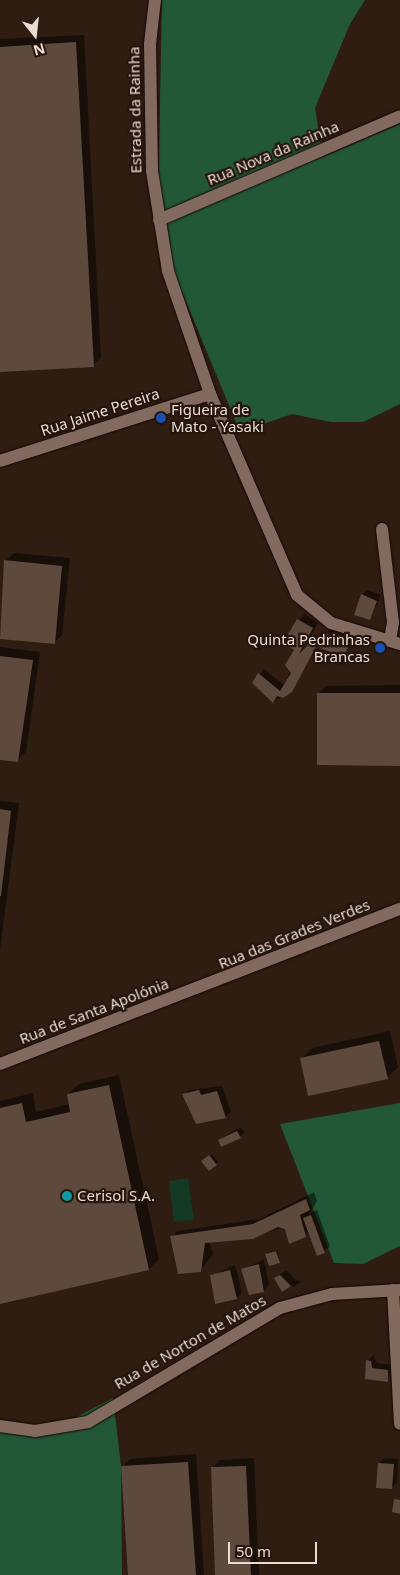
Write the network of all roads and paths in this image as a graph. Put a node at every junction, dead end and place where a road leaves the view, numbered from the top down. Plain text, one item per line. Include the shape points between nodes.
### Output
1 (155, 0) edge
2 (400, 116) edge
3 (158, 220) junction
4 (210, 394) junction
5 (0, 461) edge
6 (382, 529) dead end
7 (395, 643) edge
8 (400, 909) edge
9 (200, 989) joint
10 (0, 1064) edge
11 (396, 1290) edge
12 (400, 1424) edge
13 (0, 1426) edge

1 - 3 street, Estrada da Rainha via 150,44 152,171
2 - 3 street, Rua Nova da Rainha
3 - 4 street, Estrada da Rainha via 168,271
4 - 5 street, Rua Jaime Pereira
4 - 7 street, Estrada da Rainha via 297,596 331,623
6 - 7 street
8 - 9 street, Rua das Grades Verdes
9 - 10 street, Rua de Santa Apolónia
11 - 12 street
11 - 13 street, Rua de Norton de Matos via 332,1294 280,1308 88,1422 34,1431

